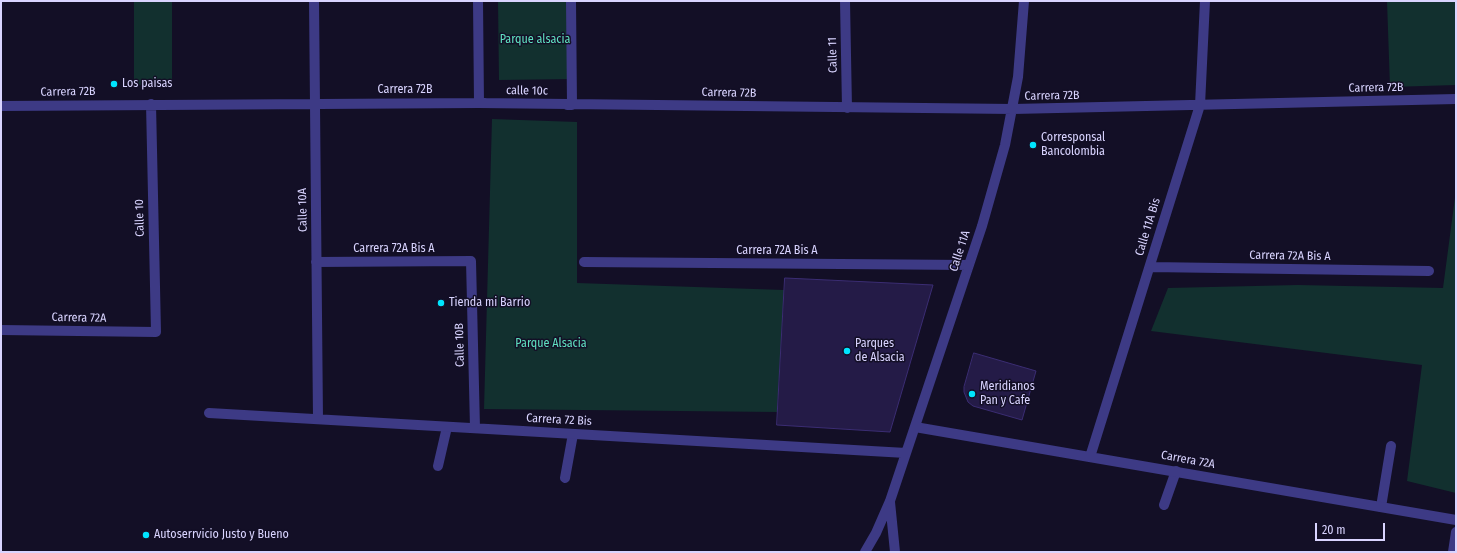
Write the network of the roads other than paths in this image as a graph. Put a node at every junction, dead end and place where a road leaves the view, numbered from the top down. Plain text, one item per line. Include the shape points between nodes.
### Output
1 (314, 1) edge
2 (478, 1) edge
3 (571, 1) edge
4 (845, 1) edge
5 (1024, 1) edge
6 (1205, 1) edge
7 (1456, 99) edge
8 (315, 103) junction
9 (479, 103) junction
10 (151, 104) junction
11 (572, 105) junction
12 (1200, 105) junction
13 (1, 106) edge
14 (847, 108) junction
15 (1013, 109) junction
16 (471, 261) joint
17 (316, 262) junction
18 (584, 262) dead end
19 (969, 265) junction
20 (1150, 266) junction
21 (1429, 271) dead end
22 (1, 330) edge
23 (156, 332) joint
24 (209, 413) dead end
25 (318, 419) junction
26 (915, 426) junction
27 (448, 427) junction
28 (475, 428) junction
29 (573, 434) junction
30 (1391, 446) dead end
31 (906, 453) junction
32 (1090, 457) junction
33 (438, 466) dead end
34 (1176, 471) junction
35 (565, 478) dead end
36 (890, 501) junction
37 (1164, 505) dead end
38 (1381, 507) junction
39 (1456, 520) edge
40 (1456, 532) edge
41 (865, 552) edge
42 (895, 552) edge
43 (1453, 552) edge

1 - 8 street, Calle 10A
2 - 9 street
3 - 11 street
4 - 14 street, Calle 11
5 - 15 street, Calle 11A
6 - 12 street, Calle 11A Bis
7 - 12 street, Carrera 72B
8 - 9 street, Carrera 72B
8 - 10 street, Carrera 72B
8 - 17 street, Calle 10A
9 - 11 street, calle 10c
10 - 13 street, Carrera 72B
10 - 23 street, Calle 10
11 - 14 street, Carrera 72B
12 - 15 street, Carrera 72B
12 - 20 street, Calle 11A Bis
14 - 15 street, Carrera 72B
15 - 19 street, Calle 11A via 994,186
16 - 17 street, Carrera 72A Bis A
16 - 28 street, Calle 10B
17 - 25 street, Calle 10A
18 - 19 street, Carrera 72A Bis A
19 - 26 street, Calle 11A
20 - 21 street, Carrera 72A Bis A
20 - 32 street, Calle 11A Bis
22 - 23 street, Carrera 72A
24 - 25 street, Carrera 72 Bis
25 - 27 street, Carrera 72 Bis
26 - 31 street, Calle 11A
26 - 32 street, Carrera 72A
27 - 28 street, Carrera 72 Bis
27 - 33 street
28 - 29 street, Carrera 72 Bis
29 - 31 street, Carrera 72 Bis
29 - 35 street
30 - 38 street
31 - 36 street, Calle 11A
32 - 34 street, Carrera 72A
34 - 37 street
34 - 38 street, Carrera 72A
36 - 41 street, Calle 11A
36 - 42 street, Calle 11A
38 - 39 street, Carrera 72A
40 - 43 street

